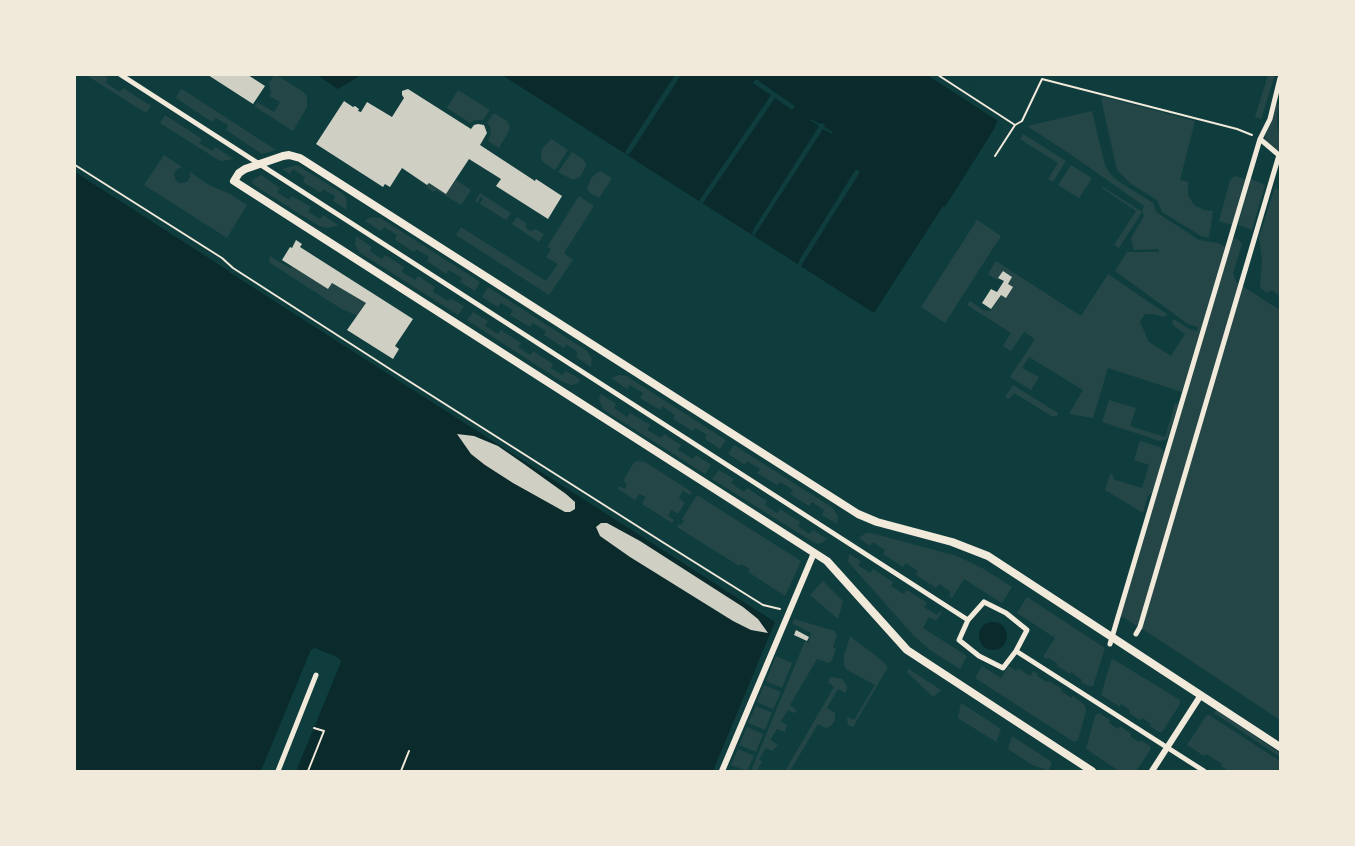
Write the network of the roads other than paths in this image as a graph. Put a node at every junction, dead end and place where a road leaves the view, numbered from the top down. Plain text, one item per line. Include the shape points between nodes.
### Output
1 (121, 75) edge
2 (1280, 78) edge
3 (1260, 139) junction
4 (1280, 156) edge
5 (260, 164) junction
6 (814, 553) junction
7 (968, 620) junction
8 (1136, 634) dead end
9 (1111, 641) junction
10 (1016, 651) junction
11 (316, 675) dead end
12 (1201, 695) junction
13 (1167, 747) junction
14 (1280, 747) edge
15 (278, 771) edge
16 (722, 771) edge
17 (1092, 771) edge
18 (1152, 771) edge
19 (1204, 771) edge

1 - 5 street
2 - 3 street via 1270,119
3 - 4 street
3 - 9 street
4 - 8 street
5 - 6 street via 241,171 234,181
5 - 7 street
5 - 9 street via 289,155 300,158 858,514 988,556
6 - 16 street
6 - 17 street via 827,561 907,650
7 - 10 street via 958,640 979,656 1003,669
7 - 10 street via 984,602 1006,613 1027,630
9 - 12 street
10 - 13 street
11 - 15 street
12 - 13 street
12 - 14 street
13 - 18 street
13 - 19 street

